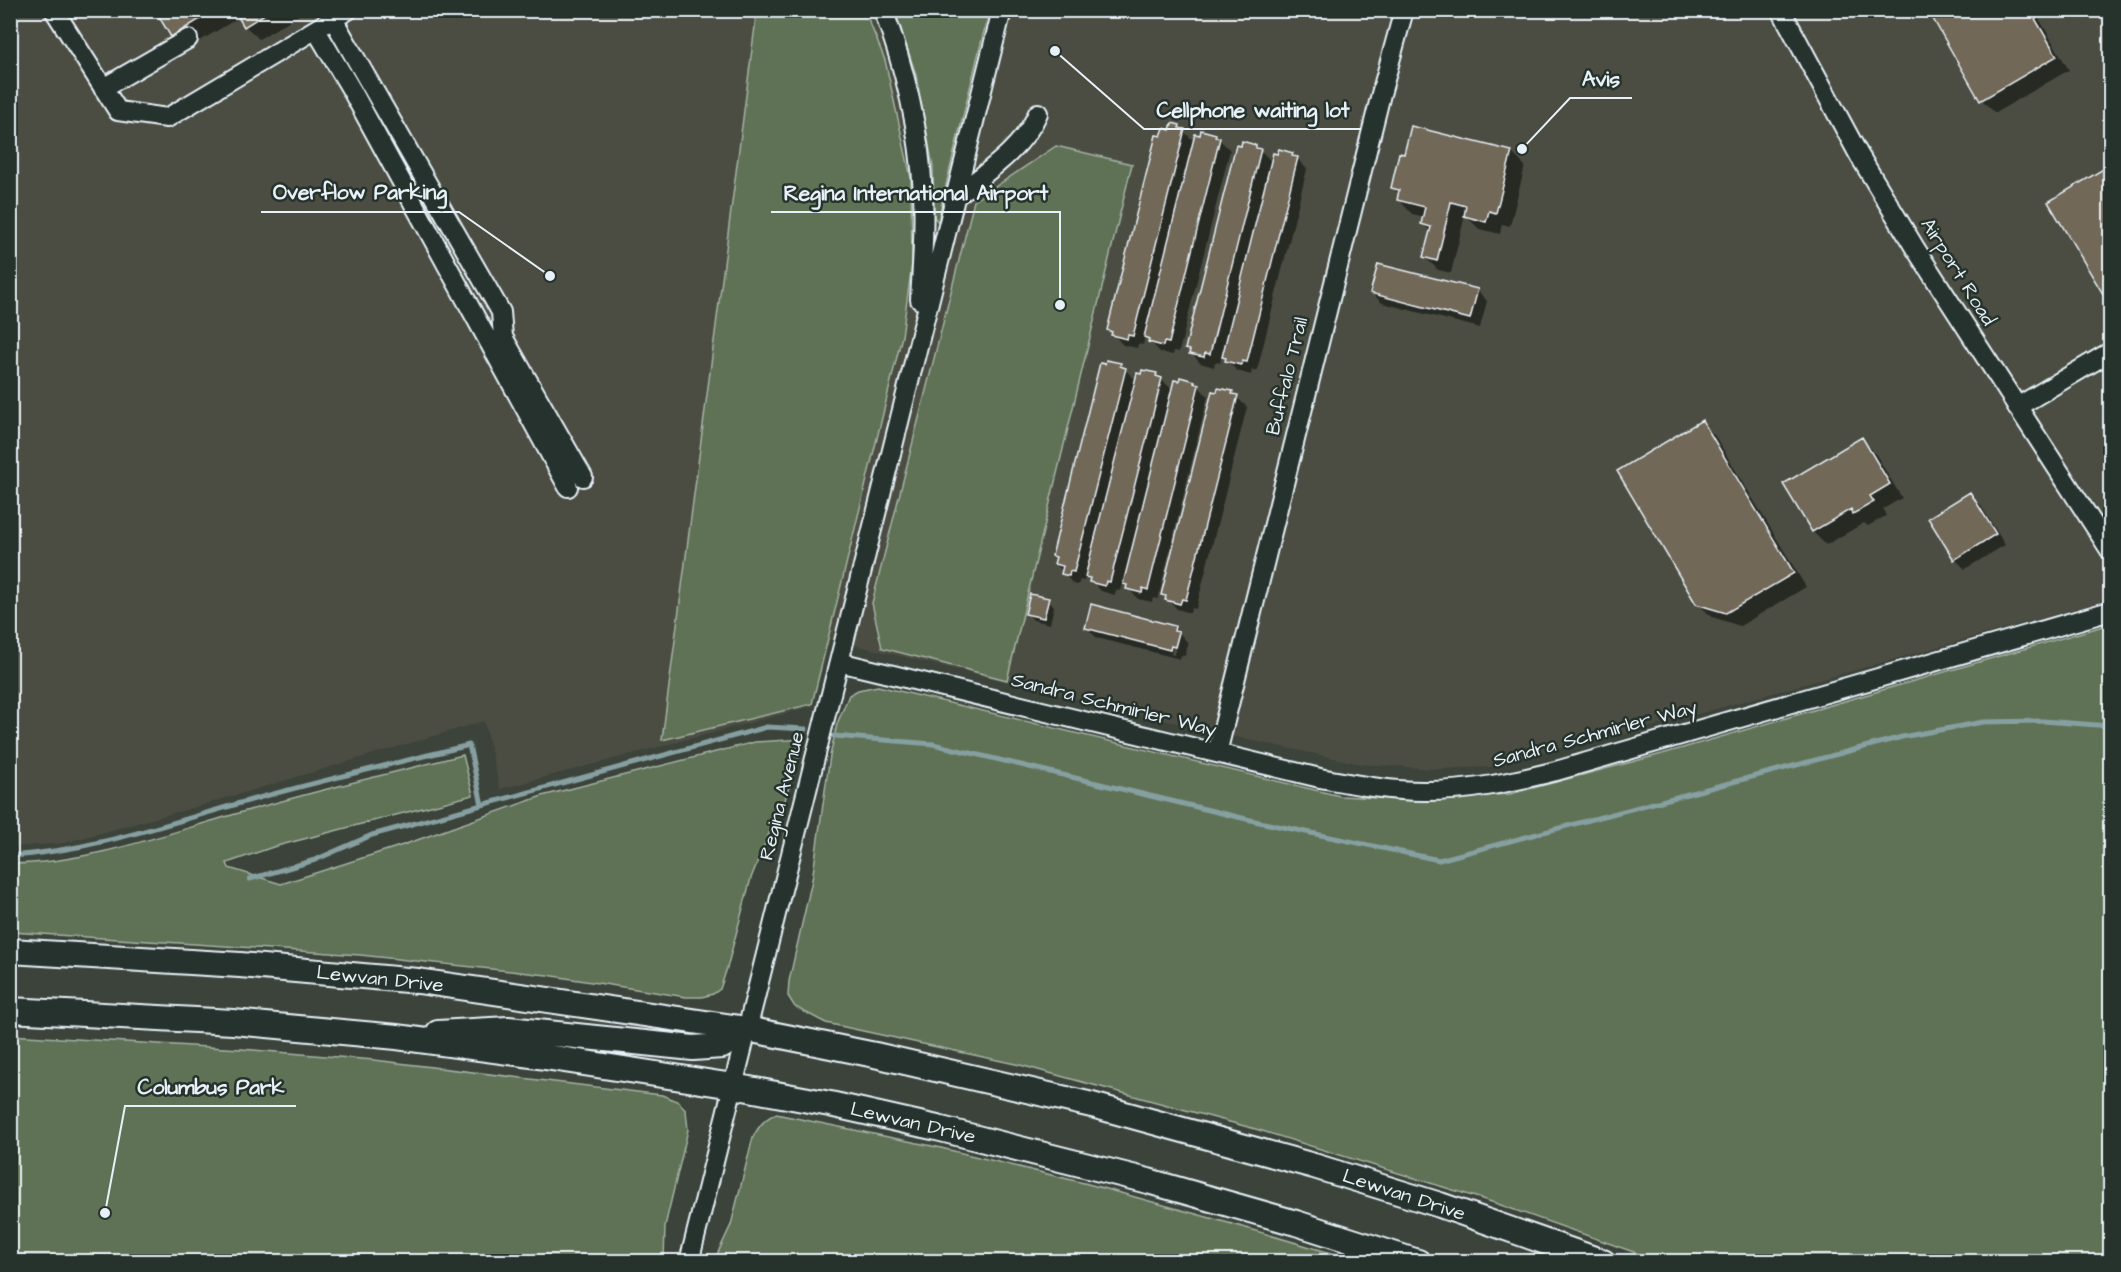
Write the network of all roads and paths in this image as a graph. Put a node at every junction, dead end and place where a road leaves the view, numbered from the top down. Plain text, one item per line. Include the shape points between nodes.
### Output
1 (54, 10) edge
2 (883, 10) edge
3 (1002, 10) edge
4 (1404, 10) edge
5 (1781, 10) edge
6 (341, 15) edge
7 (316, 30) junction
8 (188, 39) dead end
9 (103, 88) junction
10 (1038, 113) dead end
11 (955, 197) junction
12 (918, 341) junction
13 (2110, 352) edge
14 (2018, 407) junction
15 (2110, 550) edge
16 (2110, 611) edge
17 (839, 662) junction
18 (1217, 753) junction
19 (10, 951) edge
20 (10, 1010) edge
21 (747, 1029) junction
22 (397, 1037) junction
23 (733, 1086) junction
24 (689, 1262) edge
25 (1418, 1262) edge
26 (1603, 1262) edge

1 - 9 street
2 - 12 street, Regina Avenue via 909,94 923,193
3 - 11 street, Regina Avenue
4 - 18 street, Buffalo Trail
5 - 14 street, Airport Road via 1859,155
6 - 7 street
6 - 7 street via 501,312 502,337 576,482
7 - 9 street via 167,118 118,111
8 - 9 street
10 - 11 street via 1011,152
11 - 12 street, Regina Avenue
12 - 17 street, Regina Avenue
13 - 14 street
14 - 15 street, Airport Road
16 - 18 street, Sandra Schmirler Way via 1514,782 1422,792 1320,778
17 - 18 street, Sandra Schmirler Way
17 - 21 street, Regina Avenue
19 - 21 main road, Lewvan Drive via 418,981
20 - 22 main road, Lewvan Drive via 233,1022
21 - 22 main road, Lewvan Drive via 722,1046 693,1048 508,1029
21 - 23 street, Regina Avenue
21 - 26 main road, Lewvan Drive via 1111,1110 1314,1166
22 - 23 main road, Lewvan Drive
23 - 24 street, Regina Avenue
23 - 25 main road, Lewvan Drive via 830,1104 1137,1178

